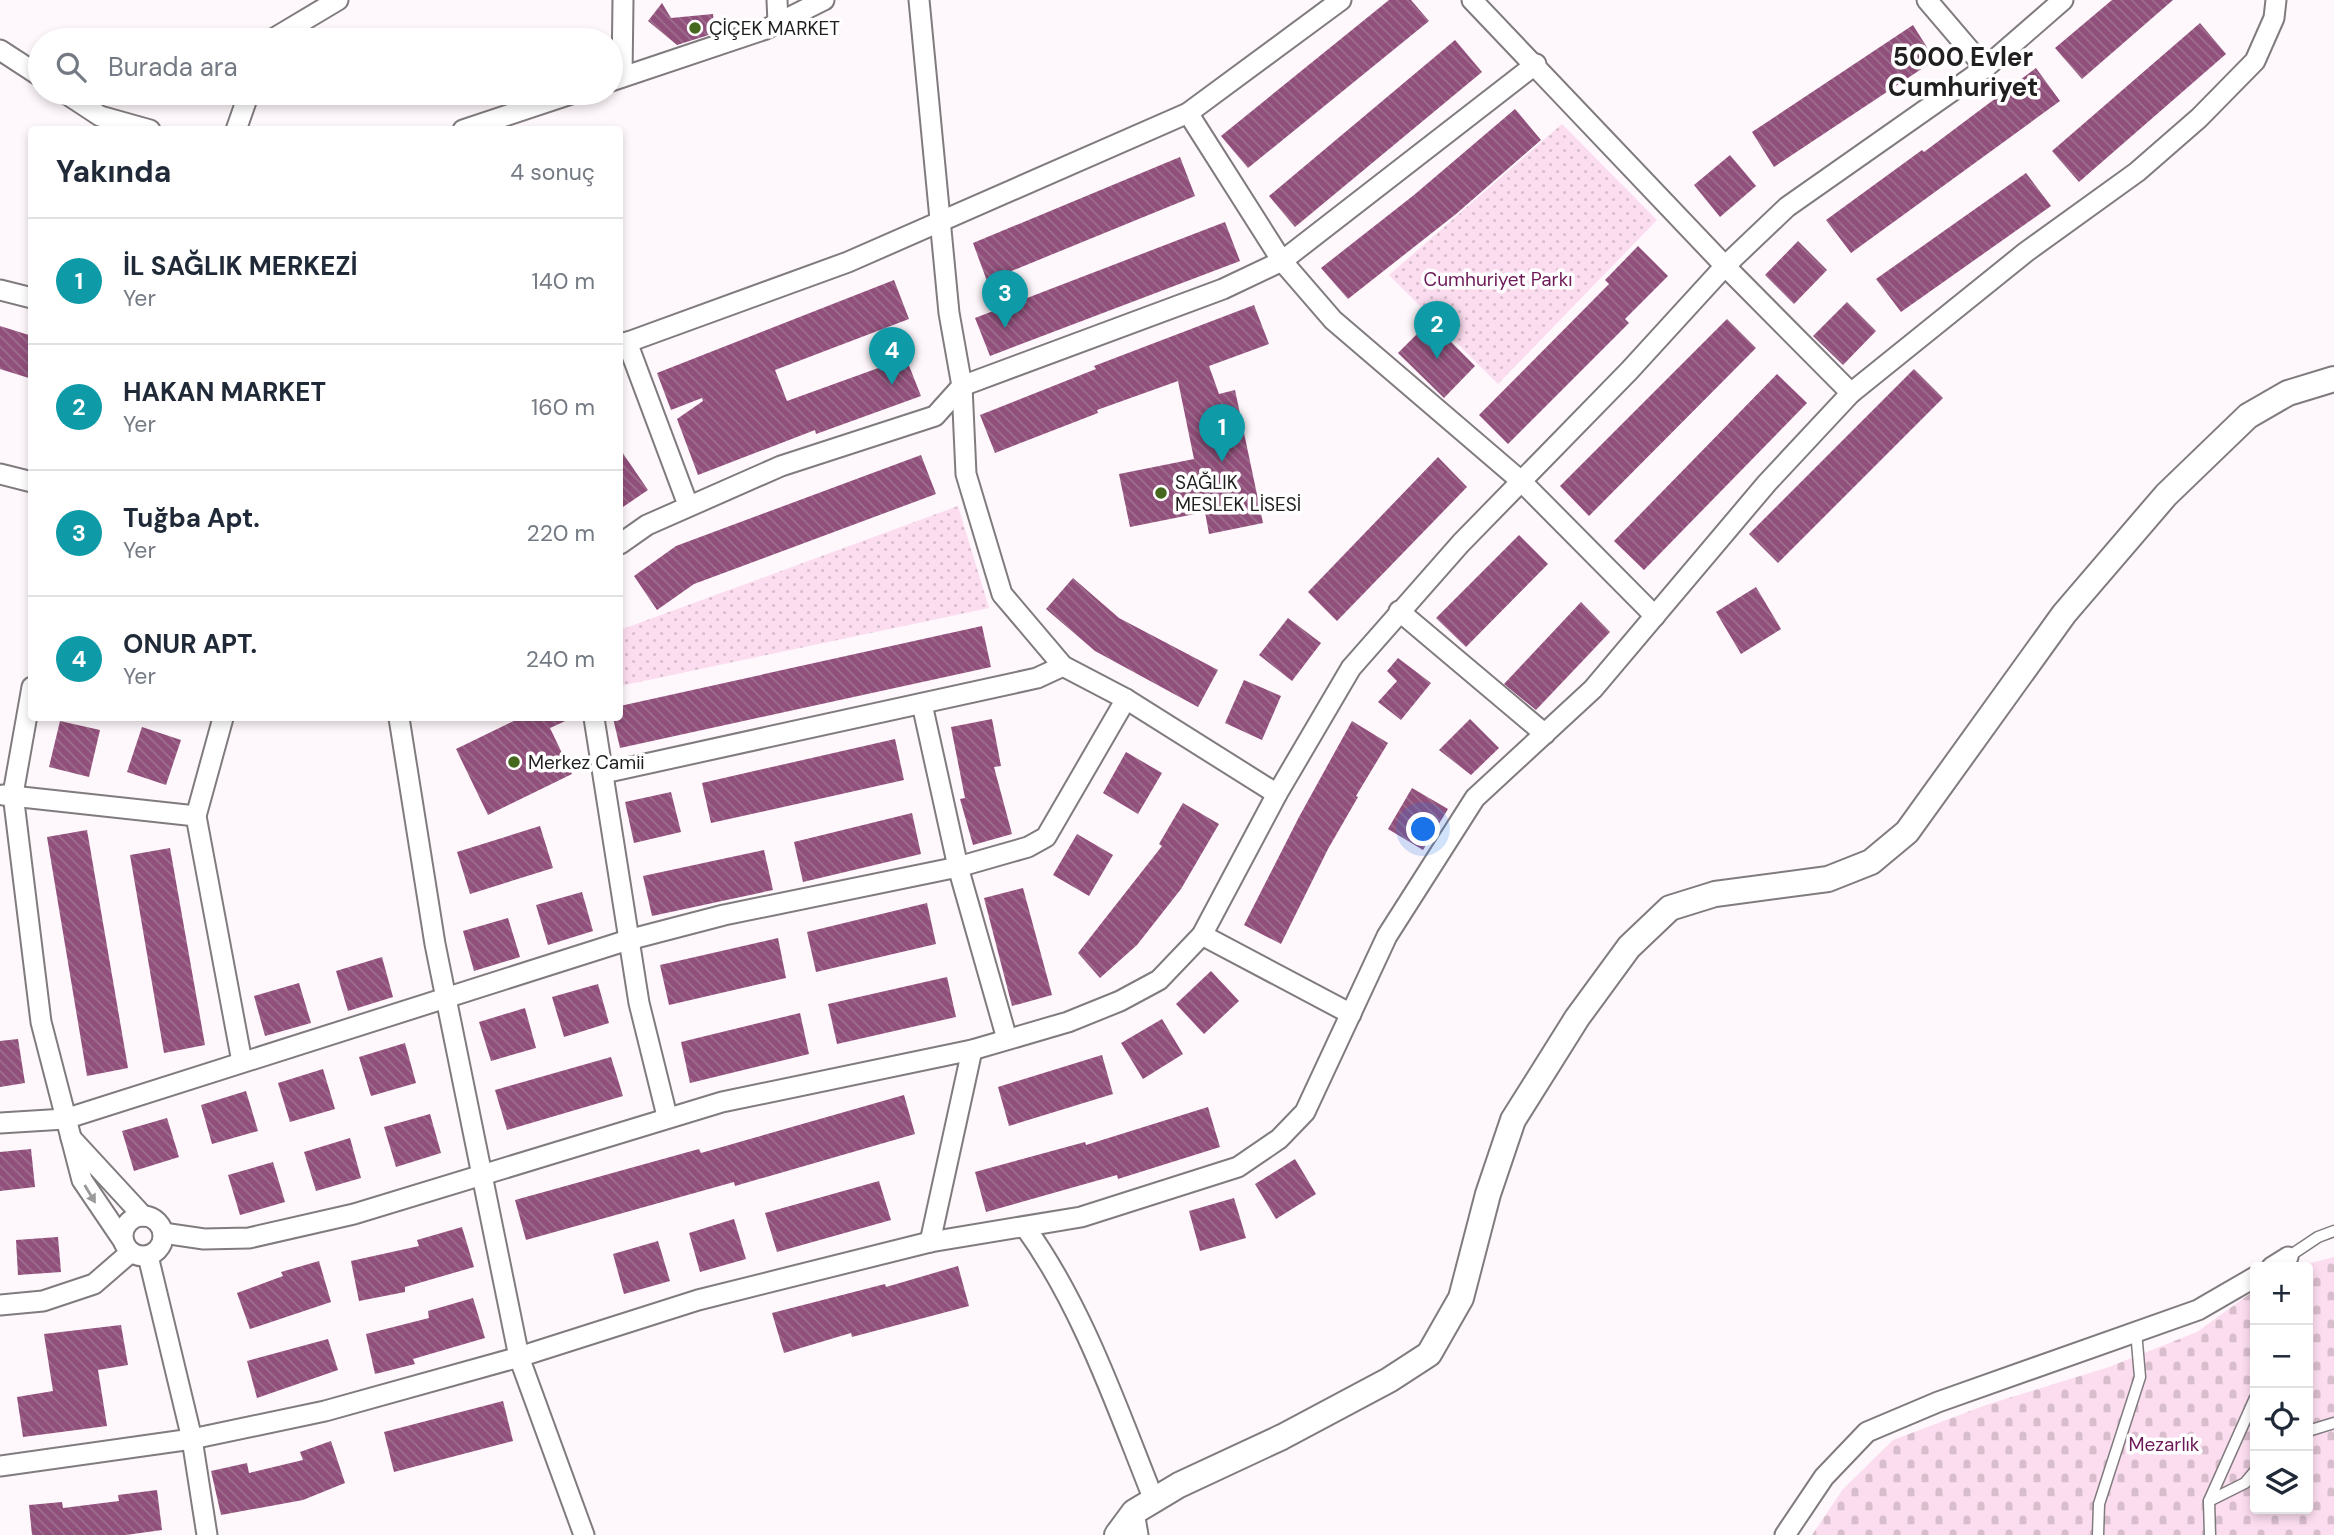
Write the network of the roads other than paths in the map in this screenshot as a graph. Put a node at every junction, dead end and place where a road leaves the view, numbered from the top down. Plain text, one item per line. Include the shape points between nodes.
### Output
1 (338, 0) edge
2 (623, 0) edge
3 (777, 0) edge
4 (824, 0) edge
5 (919, 0) edge
6 (1341, 0) edge
7 (1472, 0) edge
8 (1927, 0) edge
9 (2063, 0) edge
10 (2276, 0) edge
11 (778, 23) junction
12 (291, 28) edge
13 (621, 28) edge
14 (0, 50) edge
15 (1536, 64) junction
16 (28, 68) edge
17 (1985, 68) junction
18 (623, 77) edge
19 (83, 105) edge
20 (245, 105) edge
21 (538, 105) edge
22 (1188, 113) junction
23 (136, 126) edge
24 (237, 126) edge
25 (475, 126) edge
26 (940, 220) junction
27 (1282, 261) junction
28 (1725, 266) junction
29 (0, 290) edge
30 (28, 297) edge
31 (623, 343) edge
32 (2334, 379) edge
33 (962, 386) junction
34 (1851, 393) junction
35 (0, 474) edge
36 (28, 481) edge
37 (1521, 481) junction
38 (688, 505) junction
39 (623, 542) edge
40 (1399, 611) junction
41 (1655, 616) junction
42 (1063, 666) junction
43 (1126, 699) junction
44 (28, 704) edge
45 (922, 704) junction
46 (222, 721) edge
47 (399, 721) edge
48 (595, 721) edge
49 (1545, 734) junction
50 (604, 773) junction
51 (1277, 794) junction
52 (7, 795) edge
53 (196, 816) junction
54 (958, 867) junction
55 (1202, 935) junction
56 (628, 940) junction
57 (445, 1000) junction
58 (1350, 1014) junction
59 (1007, 1039) junction
60 (972, 1050) junction
61 (242, 1062) junction
62 (667, 1116) junction
63 (65, 1119) junction
64 (0, 1123) edge
65 (71, 1138) junction
66 (481, 1173) junction
67 (143, 1216) junction
68 (1025, 1227) junction
69 (2334, 1231) edge
70 (163, 1233) junction
71 (930, 1241) junction
72 (134, 1250) junction
73 (2286, 1262) edge
74 (2250, 1280) edge
75 (0, 1305) edge
76 (2136, 1331) junction
77 (519, 1357) junction
78 (2250, 1409) edge
79 (2334, 1423) edge
80 (2313, 1429) edge
81 (192, 1439) junction
82 (0, 1466) edge
83 (2250, 1477) edge
84 (2209, 1502) junction
85 (1142, 1516) edge
86 (207, 1535) edge
87 (584, 1535) edge
88 (1117, 1535) edge
89 (1785, 1535) edge
90 (2098, 1535) edge
91 (2210, 1535) edge

1 - 12 street
2 - 13 street
3 - 11 street
4 - 11 street
5 - 26 street
6 - 22 street
7 - 15 street
8 - 17 street
9 - 17 street
10 - 34 street via 2274,18 2255,61 2199,118 2137,172 2026,252
11 - 18 street
14 - 16 street
15 - 27 street
15 - 28 street
17 - 28 street via 1787,207
19 - 23 street via 100,116
20 - 24 street
21 - 25 street
22 - 26 street
22 - 27 street
26 - 31 street via 848,262
26 - 33 street
27 - 33 street via 1223,289
27 - 37 street via 1333,320
28 - 34 street
28 - 37 street
29 - 30 street
31 - 38 street
32 - 85 street via 2288,393 2248,416 2166,495 2064,614 1907,832 1871,862 1828,879 1715,894 1670,908 1629,947 1577,1018 1513,1120 1461,1298 1429,1354 1282,1437 1179,1485
33 - 38 street via 935,416 781,466
33 - 42 street via 966,474 1002,594
34 - 41 street via 1767,483
35 - 36 street
37 - 40 street
37 - 41 street
38 - 39 street via 647,524
40 - 49 street
40 - 51 street via 1351,668
41 - 49 street via 1593,689
42 - 43 street
42 - 45 street via 1037,678
43 - 51 street
43 - 54 street via 1046,836 1028,847
44 - 52 street
45 - 50 street
45 - 54 street
46 - 53 street
47 - 57 street
48 - 50 street
49 - 58 street via 1475,798 1387,936
50 - 56 street
51 - 55 street
52 - 53 street
52 - 63 street via 41,1022
53 - 61 street
54 - 56 street via 724,915
54 - 59 street
55 - 58 street
55 - 59 street via 1159,980 1130,996 1068,1022
56 - 57 street
56 - 62 street
57 - 61 street
57 - 66 street
58 - 68 street via 1305,1112 1279,1139 1238,1167 1081,1217
59 - 60 street
60 - 62 street
60 - 71 street
61 - 63 street
62 - 66 street
63 - 64 street
63 - 65 street
65 - 67 street
65 -> 72 street via 82,1180
66 - 70 street via 354,1214 249,1238 204,1239
66 - 77 street
67 - 70 street via 159,1224
67 - 72 street via 127,1225
68 - 71 street
68 - 85 street via 1051,1263 1114,1400
69 - 73 lane via 2318,1237
70 - 72 street via 159,1250
71 - 77 street via 698,1300
72 - 75 street via 94,1284 43,1301
72 - 81 street
74 - 76 street via 2198,1310
76 - 89 street via 1867,1432 1824,1477
76 - 90 lane via 2140,1377 2099,1504
77 - 81 street via 325,1411
77 - 87 street
78 - 84 lane
79 - 80 lane
81 - 82 street
81 - 86 street
83 - 84 lane
84 - 91 lane
85 - 88 street

